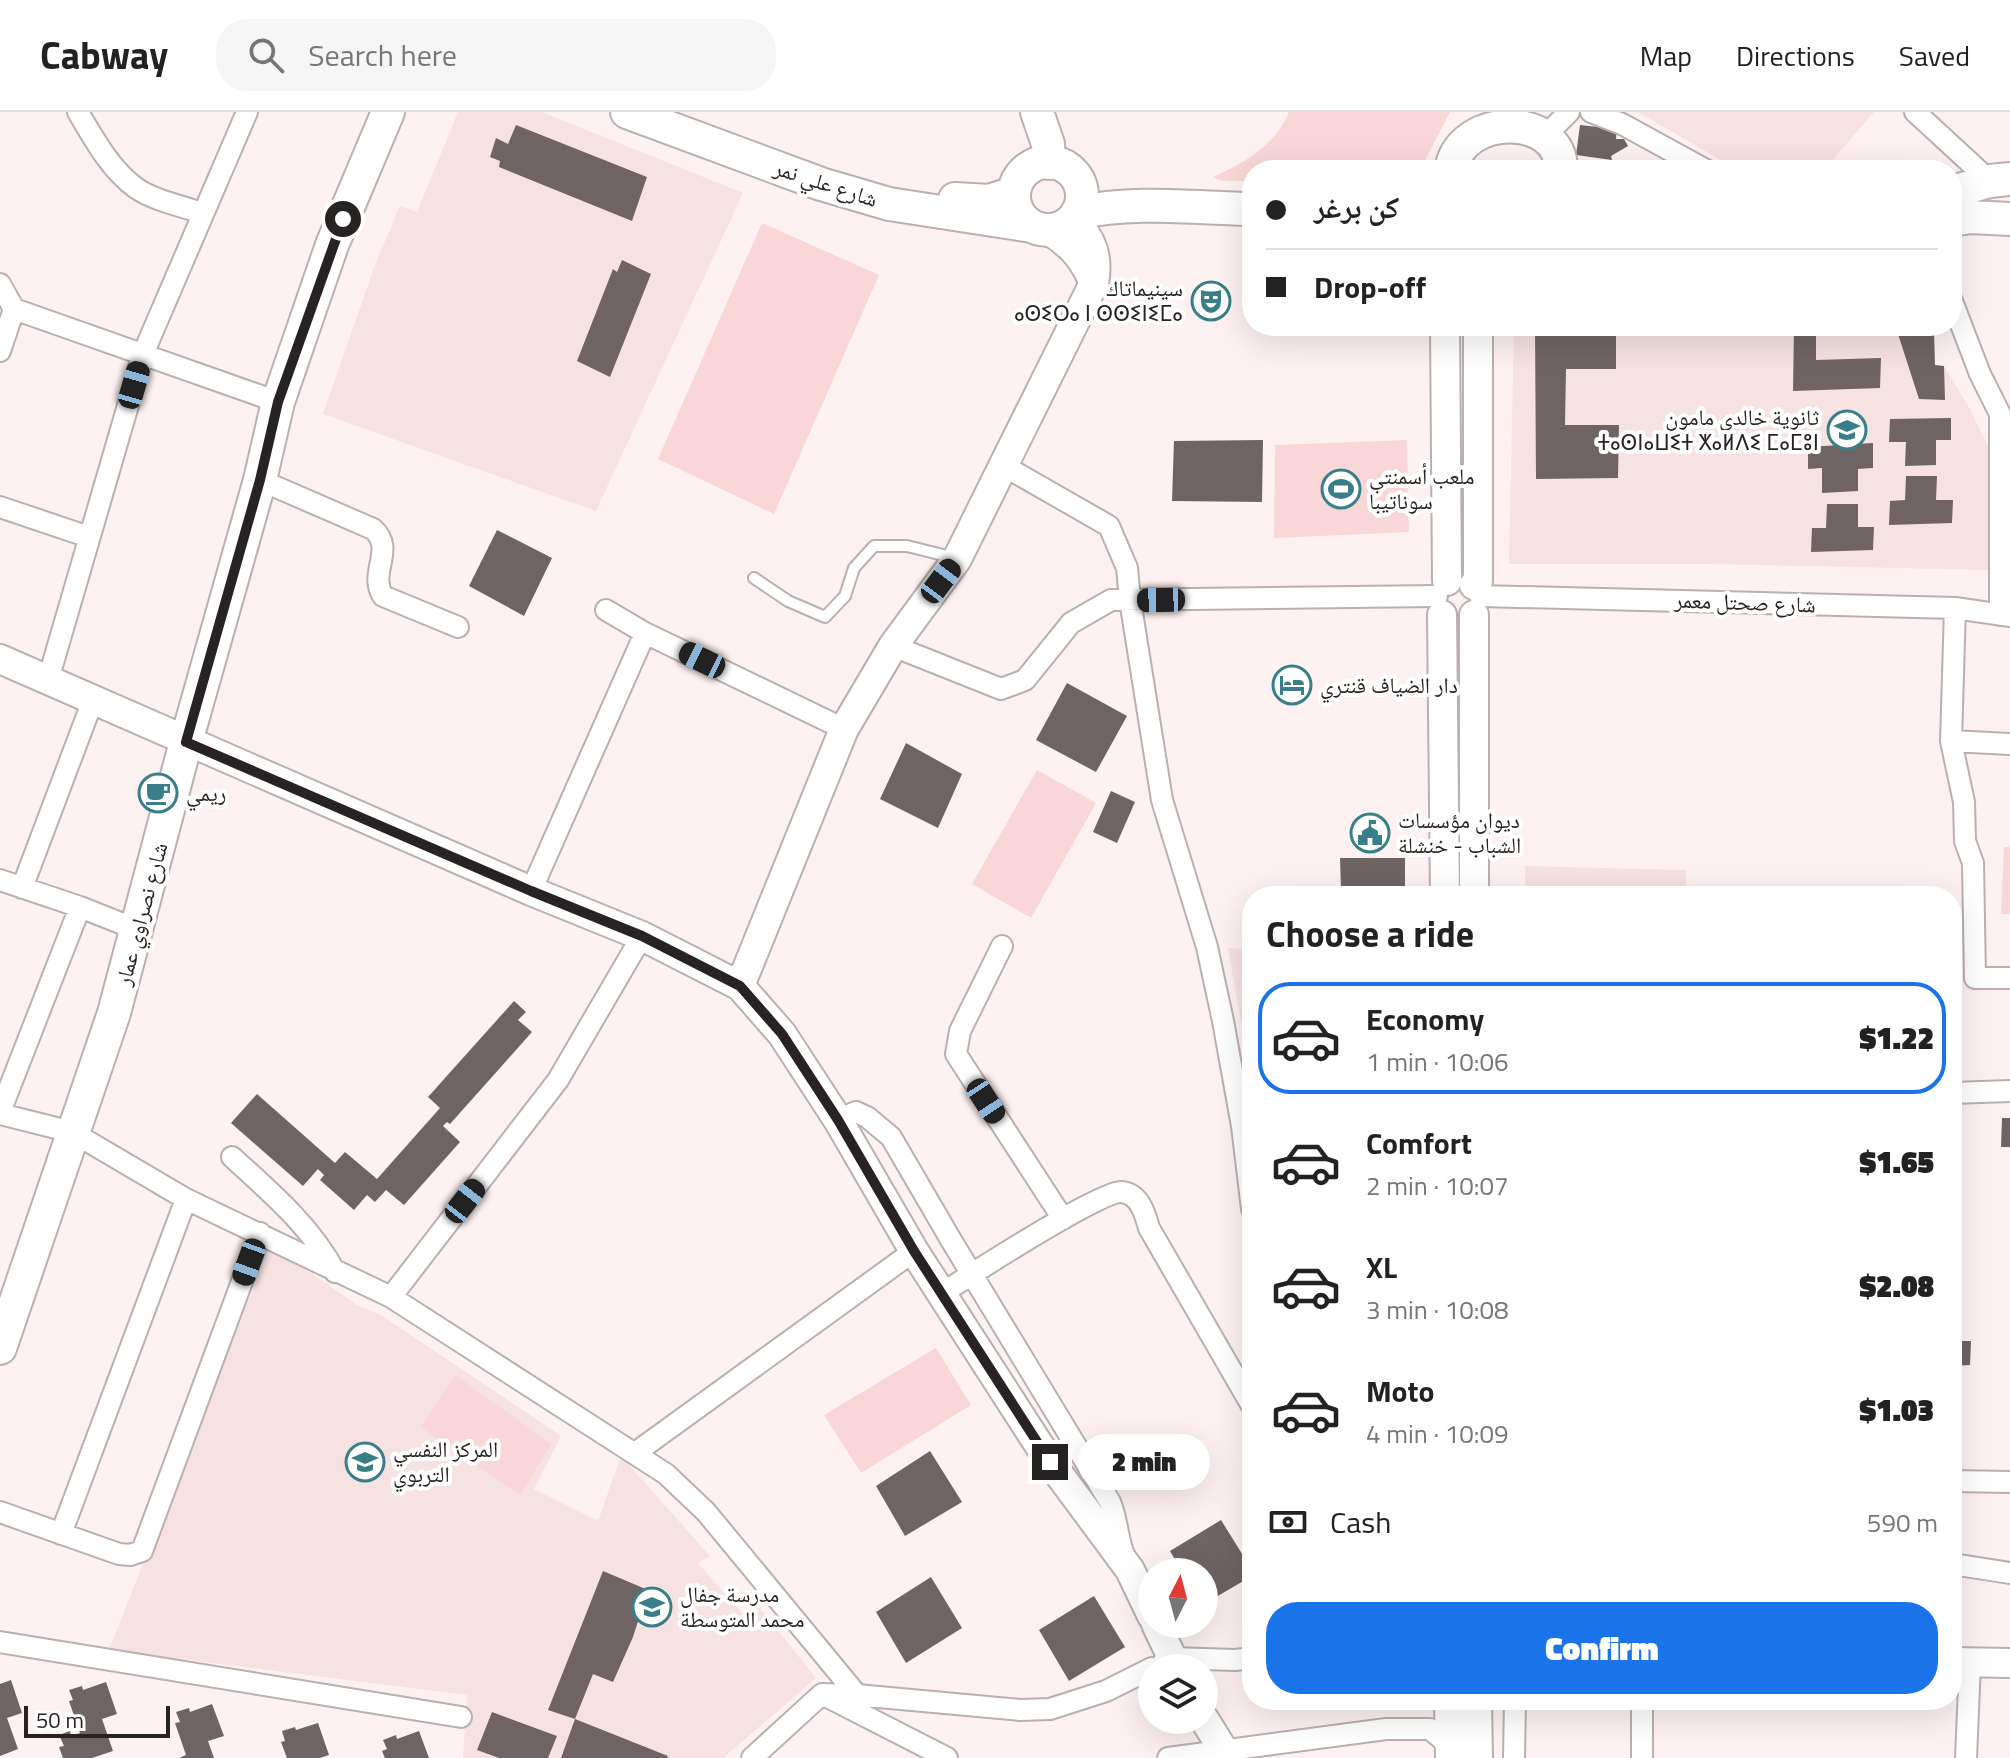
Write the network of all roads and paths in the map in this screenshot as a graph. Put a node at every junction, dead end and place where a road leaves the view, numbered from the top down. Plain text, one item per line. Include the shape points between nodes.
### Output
1 (78, 112) edge
2 (247, 112) edge
3 (388, 112) edge
4 (627, 112) edge
5 (688, 112) edge
6 (1037, 112) edge
7 (1591, 112) edge
8 (1915, 112) edge
9 (1498, 114) edge
10 (1558, 122) edge
11 (1452, 160) edge
12 (1559, 160) edge
13 (1688, 160) edge
14 (1049, 163) junction
15 (2000, 180) edge
16 (1962, 190) edge
17 (1014, 193) junction
18 (1242, 209) edge
19 (202, 213) junction
20 (1962, 218) edge
21 (2010, 219) edge
22 (1058, 222) junction
23 (0, 284) edge
24 (14, 309) junction
25 (1962, 327) edge
26 (1446, 336) edge
27 (1478, 336) edge
28 (0, 351) edge
29 (143, 354) junction
30 (278, 402) junction
31 (2005, 414) edge
32 (1004, 466) junction
33 (260, 480) junction
34 (0, 507) edge
35 (89, 537) junction
36 (957, 559) junction
37 (754, 578) dead end
38 (1459, 598) junction
39 (1130, 600) junction
40 (1955, 608) junction
41 (606, 610) dead end
42 (2005, 616) edge
43 (458, 627) dead end
44 (645, 633) junction
45 (893, 646) junction
46 (0, 659) edge
47 (48, 680) junction
48 (93, 700) junction
49 (844, 729) junction
50 (1951, 741) junction
51 (186, 742) junction
52 (2010, 744) edge
53 (0, 880) edge
54 (1445, 886) edge
55 (1473, 886) edge
56 (22, 888) junction
57 (531, 891) junction
58 (80, 907) junction
59 (138, 930) junction
60 (642, 936) junction
61 (1002, 946) dead end
62 (2010, 978) edge
63 (740, 986) junction
64 (2010, 1091) edge
65 (1962, 1093) edge
66 (0, 1113) edge
67 (838, 1120) junction
68 (1242, 1126) edge
69 (72, 1132) junction
70 (232, 1157) dead end
71 (186, 1199) junction
72 (1063, 1219) junction
73 (260, 1233) junction
74 (914, 1251) junction
75 (335, 1272) junction
76 (972, 1275) junction
77 (941, 1294) junction
78 (391, 1297) junction
79 (0, 1348) edge
80 (1242, 1389) edge
81 (635, 1453) junction
82 (1962, 1481) edge
83 (2010, 1482) edge
84 (0, 1512) edge
85 (61, 1534) junction
86 (1962, 1566) edge
87 (1130, 1570) junction
88 (2010, 1573) edge
89 (1138, 1587) edge
90 (0, 1642) edge
91 (1242, 1659) edge
92 (1218, 1661) edge
93 (1962, 1663) edge
94 (2010, 1663) edge
95 (1138, 1677) edge
96 (1962, 1682) edge
97 (822, 1694) junction
98 (857, 1695) junction
99 (1450, 1710) edge
100 (1477, 1710) edge
101 (1515, 1710) edge
102 (1642, 1710) edge
103 (461, 1717) dead end
104 (1213, 1734) edge
105 (1455, 1754) edge
106 (1225, 1755) edge
107 (752, 1758) edge
108 (947, 1758) edge
109 (1168, 1758) edge
110 (1478, 1758) edge
111 (1514, 1758) edge
112 (1642, 1758) edge
113 (1966, 1758) edge

1 - 19 street via 109,161 138,190
2 - 19 street
3 - 30 main road, شارع نصراوي عمار via 332,245
4 - 22 main road, شارع علي نمر via 889,204
5 - 17 main road, شارع علي نمر via 887,186 976,201
6 - 14 main road
7 - 13 street
8 - 15 street
9 - 10 main road
9 - 11 main road via 1473,124
10 - 12 main road
14 - 17 main road via 1022,174
14 - 22 main road via 1075,176 1082,194
15 - 16 main road
17 - 22 main road via 1018,212
18 - 22 main road, شارع علي نمر via 1127,206
19 - 29 street
20 - 21 main road
22 - 32 main road via 1063,239 1084,259 1094,283
23 - 24 street
24 - 28 street
24 - 29 street
25 - 31 street via 1980,374
26 - 38 main road
27 - 38 main road via 1478,581
29 - 30 street
29 - 35 street
30 - 33 main road, شارع نصراوي عمار
31 - 42 street
32 - 36 main road
32 - 39 street via 1109,526 1127,568
33 - 43 street via 373,529 383,540 378,580 383,596
33 - 51 main road, شارع نصراوي عمار
34 - 35 street
35 - 47 street
36 - 37 lane via 907,546 874,546 854,568 845,596 825,617
36 - 45 main road
38 - 39 street, شارع صحتل معمر
38 - 40 street, شارع صحتل معمر
38 - 54 main road
38 - 55 main road
39 - 45 street, شارع صحتل معمر via 1111,600 1071,623 1025,680 1001,689
39 - 68 street via 1162,800 1207,947
40 - 42 street, شارع صحتل معمر
40 - 50 street
41 - 44 street
44 - 49 street
44 - 57 street
45 - 49 main road
46 - 47 main road
47 - 48 main road
48 - 51 main road
48 - 56 street
49 - 63 main road
50 - 52 street
50 - 62 street via 1973,863 1975,978
51 - 57 main road
51 - 59 main road, شارع نصراوي عمار
53 - 56 street
56 - 58 street
57 - 60 main road
58 - 59 street
58 - 66 street
59 - 69 main road, شارع نصراوي عمار
60 - 63 main road
60 - 78 street via 558,1080
61 - 72 street via 960,1031 956,1054
63 - 67 main road via 782,1034
64 - 65 street
66 - 69 street
67 - 74 main road
67 - 76 street via 856,1112 891,1137
69 - 71 street
69 - 79 main road, شارع نصراوي عمار
70 - 75 street via 296,1216
71 - 73 street
71 - 85 street
72 - 76 street
72 - 80 street via 1117,1191 1131,1194
73 - 75 street
73 - 85 street via 146,1545 130,1555
74 - 77 main road
74 - 81 street
75 - 78 street
76 - 77 street
76 - 87 street via 1110,1502
77 - 87 main road via 1050,1462
78 - 81 street
81 - 98 street via 706,1512
82 - 83 street
84 - 85 street
86 - 88 street
87 - 89 main road
90 - 103 street
91 - 92 street
93 - 94 main road
95 - 98 street via 1050,1709
96 - 113 street
97 - 98 street
97 - 107 street
97 - 108 street
99 - 105 main road
100 - 110 main road
101 - 111 street
102 - 112 street
104 - 106 main road
105 - 106 street via 1430,1729 1386,1729
106 - 109 street

